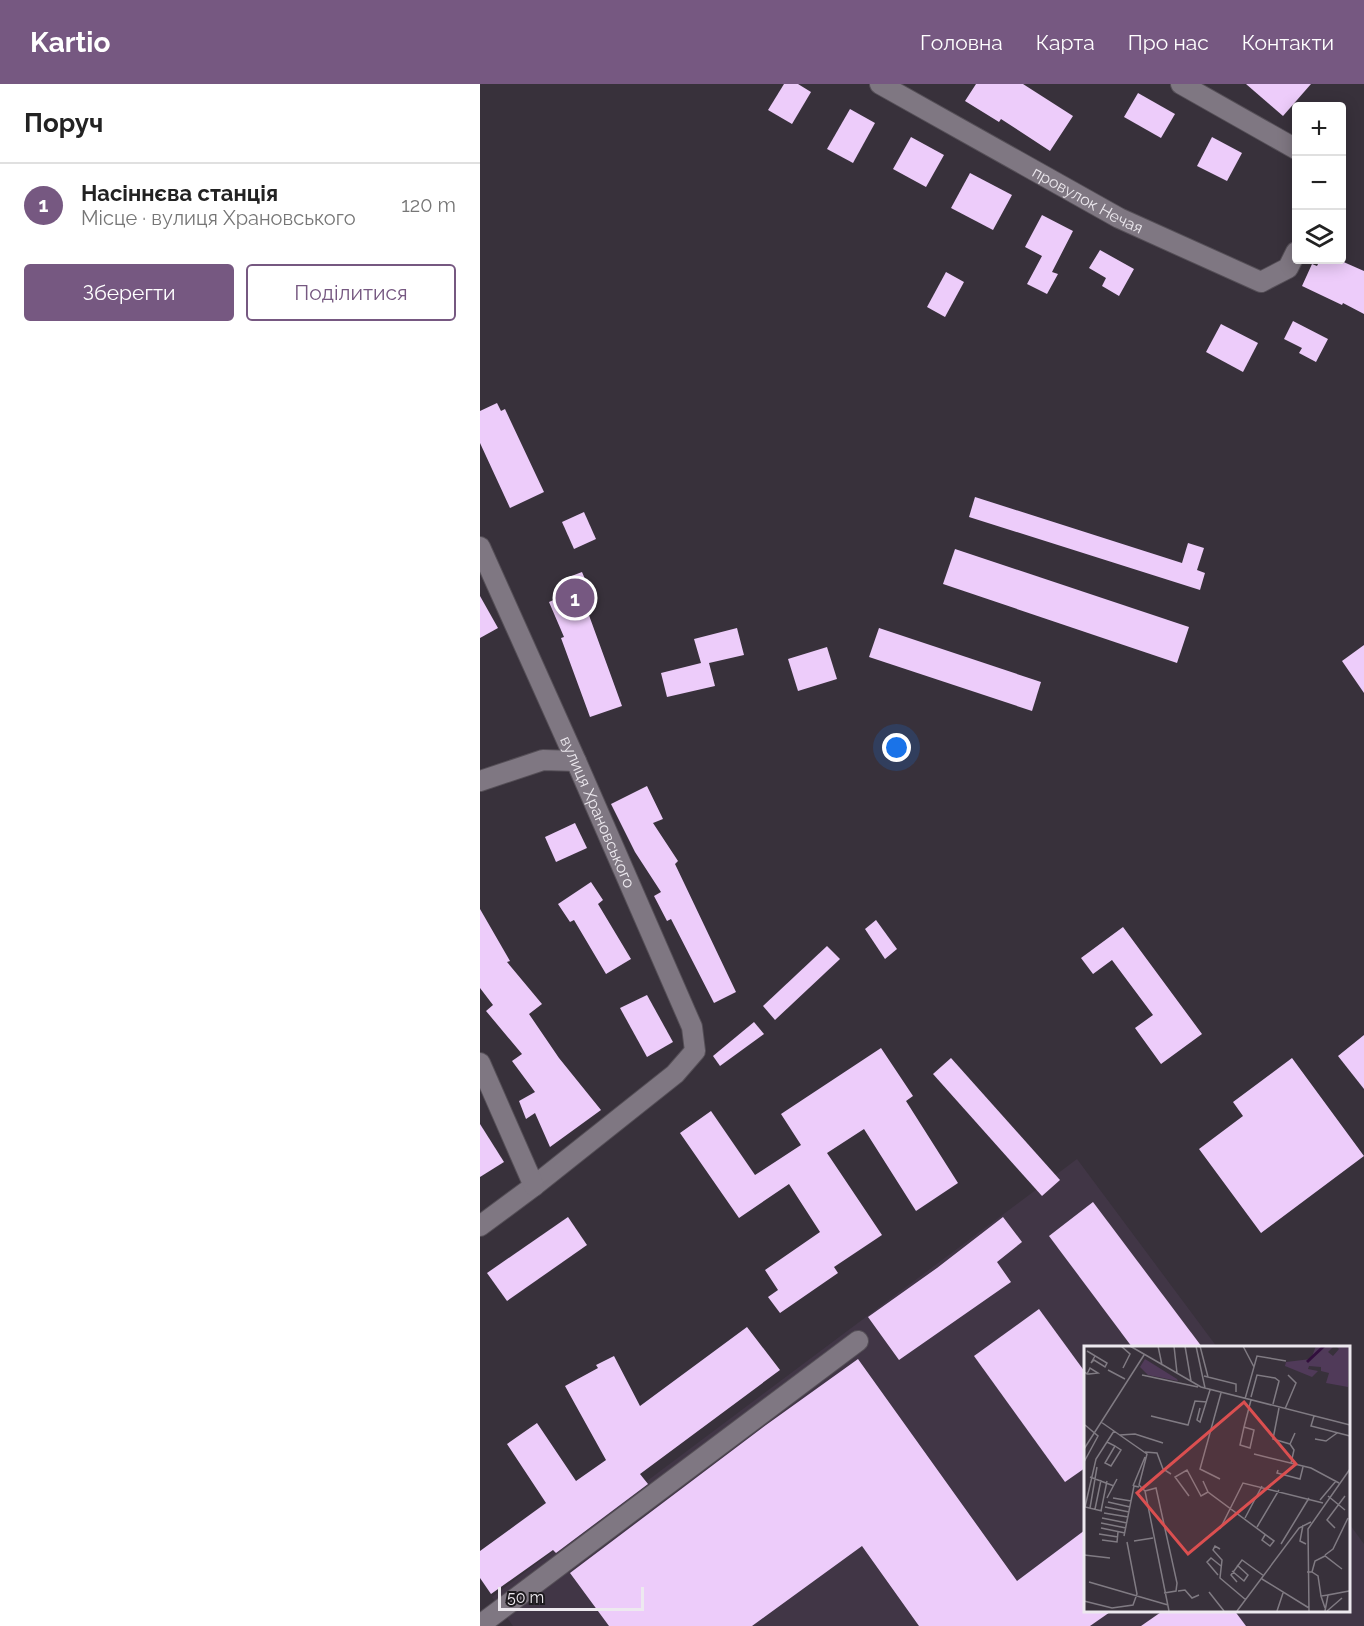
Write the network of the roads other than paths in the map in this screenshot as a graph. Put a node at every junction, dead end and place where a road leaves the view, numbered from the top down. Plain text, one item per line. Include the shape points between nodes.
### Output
1 (880, 84) edge
2 (1181, 84) edge
3 (1292, 147) edge
4 (1292, 260) edge
5 (480, 547) edge
6 (576, 761) junction
7 (480, 781) edge
8 (480, 1063) edge
9 (534, 1186) junction
10 (480, 1226) edge
11 (858, 1341) dead end
12 (480, 1626) edge

1 - 4 street, провулок Нечая via 1119,218 1261,282 1288,268
2 - 3 street
5 - 6 street, вулиця Храновського
6 - 7 street via 543,760
6 - 9 street, вулиця Храновського via 692,1027 695,1051 675,1074
8 - 9 street
9 - 10 street, вулиця Храновського
11 - 12 street

